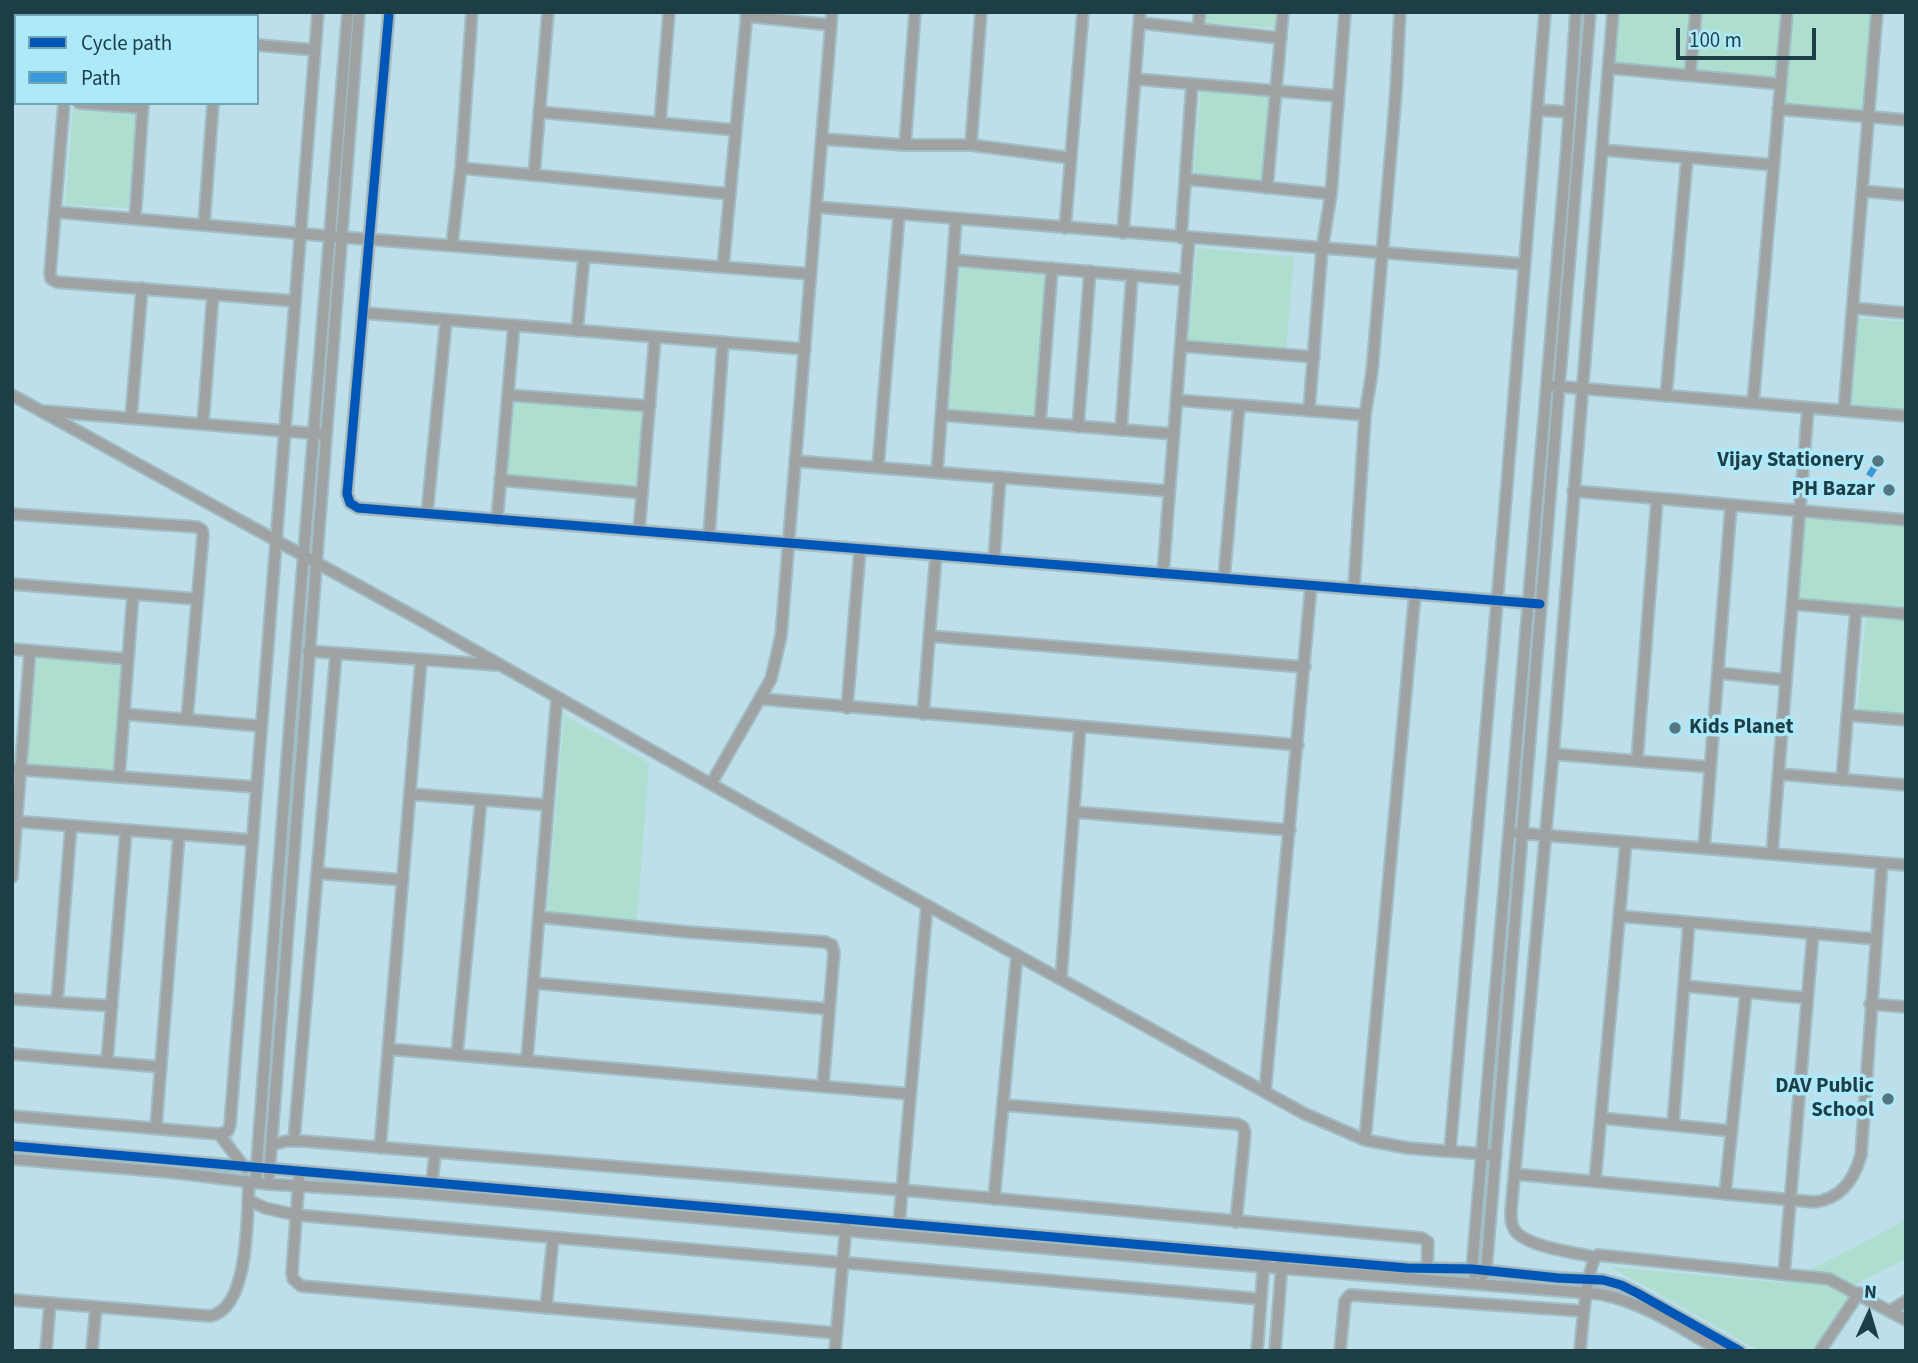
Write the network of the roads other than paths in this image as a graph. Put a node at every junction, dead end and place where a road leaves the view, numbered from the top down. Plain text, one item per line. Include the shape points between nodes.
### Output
1 (318, 12) edge
2 (348, 12) edge
3 (359, 12) edge
4 (389, 12) edge
5 (472, 12) edge
6 (548, 12) edge
7 (669, 12) edge
8 (832, 12) edge
9 (915, 12) edge
10 (981, 12) edge
11 (1083, 12) edge
12 (1200, 12) edge
13 (1283, 12) edge
14 (1345, 12) edge
15 (1400, 12) edge
16 (1545, 12) edge
17 (1576, 12) edge
18 (1590, 12) edge
19 (1613, 12) edge
20 (1696, 12) edge
21 (1787, 12) edge
22 (1877, 12) edge
23 (747, 14) edge
24 (1140, 18) edge
25 (831, 25) junction
26 (1198, 29) junction
27 (1281, 37) junction
28 (259, 45) edge
29 (315, 50) junction
30 (1609, 68) junction
31 (1690, 75) junction
32 (1135, 79) junction
33 (1781, 84) junction
34 (1192, 85) junction
35 (1276, 91) junction
36 (1337, 96) junction
37 (64, 105) edge
38 (122, 105) edge
39 (213, 105) edge
40 (143, 106) edge
41 (1779, 109) junction
42 (1537, 110) junction
43 (539, 112) junction
44 (1569, 112) junction
45 (1869, 117) junction
46 (1906, 120) edge
47 (660, 123) junction
48 (736, 130) junction
49 (822, 139) junction
50 (905, 145) junction
51 (971, 145) junction
52 (1602, 150) junction
53 (1071, 158) junction
54 (1687, 158) junction
55 (1774, 165) junction
56 (461, 168) junction
57 (534, 175) junction
58 (1186, 179) junction
59 (1266, 188) junction
60 (1863, 191) junction
61 (730, 194) junction
62 (1331, 194) junction
63 (1906, 195) edge
64 (816, 207) junction
65 (55, 212) junction
66 (899, 214) junction
67 (135, 219) junction
68 (956, 219) junction
69 (204, 225) junction
70 (1065, 228) junction
71 (1123, 233) junction
72 (301, 234) junction
73 (335, 237) junction
74 (1185, 238) junction
75 (370, 239) junction
76 (452, 245) junction
77 (1322, 249) junction
78 (1381, 251) junction
79 (584, 257) junction
80 (953, 260) junction
81 (1524, 264) junction
82 (723, 267) junction
83 (1052, 268) junction
84 (1090, 271) junction
85 (811, 274) junction
86 (1132, 275) junction
87 (1186, 280) junction
88 (142, 288) junction
89 (214, 294) junction
90 (295, 301) junction
91 (1853, 308) junction
92 (364, 313) junction
93 (1906, 313) edge
94 (446, 320) junction
95 (514, 326) junction
96 (577, 331) junction
97 (655, 337) junction
98 (723, 342) junction
99 (1181, 346) junction
100 (805, 349) junction
101 (1314, 356) junction
102 (1552, 386) junction
103 (1582, 388) junction
104 (12, 395) edge
105 (508, 395) junction
106 (1666, 396) junction
107 (1176, 400) junction
108 (1754, 403) junction
109 (1239, 405) junction
110 (650, 406) junction
111 (1808, 408) junction
112 (41, 411) junction
113 (1310, 411) junction
114 (1844, 411) junction
115 (941, 415) junction
116 (1365, 415) junction
117 (1906, 416) edge
118 (131, 418) junction
119 (1040, 423) junction
120 (203, 424) junction
121 (1078, 427) junction
122 (1121, 430) junction
123 (284, 431) junction
124 (319, 434) junction
125 (1174, 434) junction
126 (795, 461) junction
127 (878, 467) junction
128 (937, 472) junction
129 (1000, 477) junction
130 (500, 480) junction
131 (1169, 491) junction
132 (1573, 491) junction
133 (642, 493) junction
134 (1657, 499) junction
135 (1731, 505) junction
136 (1799, 511) junction
137 (12, 514) edge
138 (427, 514) junction
139 (497, 520) junction
140 (1906, 520) edge
141 (639, 531) junction
142 (709, 537) junction
143 (276, 542) junction
144 (789, 543) junction
145 (860, 549) junction
146 (936, 555) junction
147 (304, 556) junction
148 (994, 560) junction
149 (315, 562) junction
150 (1163, 574) junction
151 (1224, 579) junction
152 (12, 584) edge
153 (1311, 586) junction
154 (1354, 588) junction
155 (1415, 593) junction
156 (133, 594) junction
157 (197, 599) junction
158 (1497, 601) junction
159 (1535, 604) junction
160 (1792, 604) junction
161 (1856, 610) junction
162 (1906, 614) edge
163 (303, 633) junction
164 (929, 636) junction
165 (12, 649) edge
166 (30, 651) junction
167 (308, 651) junction
168 (336, 654) junction
169 (128, 659) junction
170 (421, 661) junction
171 (500, 665) junction
172 (1305, 667) junction
173 (1718, 673) junction
174 (1786, 680) junction
175 (557, 697) junction
176 (761, 699) junction
177 (847, 708) junction
178 (124, 714) junction
179 (923, 714) junction
180 (1847, 715) junction
181 (187, 719) junction
182 (1906, 720) edge
183 (261, 726) junction
184 (1080, 727) junction
185 (1298, 745) junction
186 (1553, 754) junction
187 (1637, 761) junction
188 (1710, 767) junction
189 (16, 769) edge
190 (1779, 774) junction
191 (119, 777) junction
192 (1842, 780) junction
193 (711, 784) junction
194 (1906, 785) edge
195 (256, 787) junction
196 (410, 794) junction
197 (481, 800) junction
198 (548, 806) junction
199 (1074, 812) junction
200 (14, 821) edge
201 (71, 826) junction
202 (126, 830) junction
203 (1290, 830) junction
204 (1509, 832) junction
205 (1522, 833) junction
206 (178, 834) junction
207 (1545, 835) junction
208 (252, 840) junction
209 (1626, 842) junction
210 (1704, 848) junction
211 (1772, 854) junction
212 (1882, 863) junction
213 (1906, 865) edge
214 (317, 873) junction
215 (12, 876) edge
216 (403, 880) junction
217 (927, 905) junction
218 (1619, 916) junction
219 (539, 917) junction
220 (1689, 922) junction
221 (1813, 933) junction
222 (1876, 939) junction
223 (1017, 955) junction
224 (1061, 979) junction
225 (533, 983) junction
226 (1685, 986) junction
227 (1746, 992) junction
228 (1807, 998) junction
229 (12, 999) edge
230 (57, 1002) junction
231 (1870, 1004) junction
232 (112, 1006) junction
233 (1906, 1007) edge
234 (829, 1009) junction
235 (388, 1049) junction
236 (12, 1054) edge
237 (457, 1054) junction
238 (527, 1059) junction
239 (107, 1062) junction
240 (161, 1067) junction
241 (822, 1086) junction
242 (1265, 1092) junction
243 (910, 1094) junction
244 (1003, 1105) junction
245 (12, 1116) edge
246 (1601, 1118) junction
247 (1673, 1125) junction
248 (156, 1128) junction
249 (1732, 1131) junction
250 (219, 1134) junction
251 (294, 1140) junction
252 (1365, 1140) junction
253 (271, 1145) junction
254 (12, 1146) edge
255 (380, 1148) junction
256 (1450, 1151) junction
257 (435, 1152) junction
258 (1482, 1153) junction
259 (1496, 1155) junction
260 (12, 1159) edge
261 (251, 1169) junction
262 (269, 1171) junction
263 (300, 1173) junction
264 (1514, 1174) junction
265 (1595, 1181) junction
266 (252, 1182) junction
267 (268, 1184) junction
268 (432, 1184) junction
269 (299, 1186) junction
270 (902, 1190) junction
271 (1725, 1194) junction
272 (994, 1199) junction
273 (1790, 1199) junction
274 (248, 1200) junction
275 (296, 1215) junction
276 (1236, 1222) junction
277 (899, 1224) junction
278 (846, 1225) junction
279 (553, 1238) junction
280 (1594, 1257) junction
281 (1264, 1260) junction
282 (1282, 1262) junction
283 (841, 1263) junction
284 (1427, 1268) junction
285 (1472, 1269) junction
286 (1486, 1271) junction
287 (1784, 1274) junction
288 (1589, 1280) junction
289 (1477, 1283) junction
290 (1855, 1292) junction
291 (1587, 1293) junction
292 (1261, 1299) junction
293 (12, 1300) edge
294 (1906, 1301) edge
295 (50, 1303) junction
296 (96, 1307) junction
297 (545, 1308) junction
298 (1583, 1311) junction
299 (1890, 1311) junction
300 (1906, 1320) edge
301 (836, 1334) junction
302 (835, 1350) edge
303 (46, 1351) edge
304 (92, 1351) edge
305 (847, 1351) edge
306 (1257, 1351) edge
307 (1275, 1351) edge
308 (1340, 1351) edge
309 (1580, 1351) edge
310 (1720, 1351) edge
311 (1740, 1351) edge
312 (1820, 1351) edge

1 - 29 street
2 - 73 street
3 - 73 street
4 - 75 street
5 - 56 street
6 - 43 street
7 - 47 street
8 - 25 street
9 - 50 street
10 - 51 street
11 - 53 street
12 - 26 street
13 - 27 street
14 - 36 street
15 - 78 street
16 - 42 street
17 - 44 street
18 - 102 street
19 - 30 street
20 - 31 street
21 - 33 street
22 - 45 street
23 - 25 street
23 - 48 street
24 - 26 street
24 - 32 street
25 - 49 street
26 - 27 street
27 - 35 street
28 - 29 street
29 - 72 street
30 - 31 street
30 - 52 street
31 - 33 street
32 - 34 street
32 - 71 street
33 - 41 street
34 - 35 street
34 - 58 street
35 - 36 street
35 - 59 street
36 - 62 street
37 - 65 street
38 - 40 street
39 - 69 street
40 - 67 street
41 - 45 street
41 - 55 street
42 - 44 street
42 - 81 street
43 - 47 street
43 - 57 street
44 - 102 street
45 - 46 street
45 - 60 street
47 - 48 street
48 - 61 street
49 - 50 street
49 - 64 street
50 - 51 street
51 - 53 street
52 - 54 street
52 - 103 street
53 - 70 street
54 - 55 street
54 - 106 street
55 - 108 street
56 - 57 street
56 - 76 street
57 - 61 street
58 - 59 street
58 - 74 street
59 - 62 street
60 - 63 street
60 - 91 street
61 - 82 street
62 - 77 street
64 - 66 street
64 - 85 street
65 - 67 street
65 - 88 street via 51,279
66 - 68 street
66 - 127 street
67 - 69 street
68 - 70 street
68 - 80 street
69 - 72 street
70 - 71 street
71 - 74 street
72 - 73 street
72 - 90 street
73 - 75 street
73 - 124 street
74 - 77 street
74 - 87 street
75 - 76 street
75 - 92 street
76 - 79 street
77 - 78 street
77 - 101 street
78 - 81 street
78 - 116 street
79 - 82 street
79 - 96 street
80 - 83 street
80 - 115 street
81 - 158 street
82 - 85 street
83 - 84 street
83 - 119 street
84 - 86 street
84 - 121 street
85 - 100 street
86 - 87 street
86 - 122 street
87 - 99 street
88 - 89 street
88 - 118 street
89 - 90 street
89 - 120 street
90 - 123 street
91 - 93 street
91 - 114 street
92 - 94 street
92 - 138 street via 347,494 358,508
94 - 95 street
94 - 138 street
95 - 96 street
95 - 105 street
96 - 97 street
97 - 98 street
97 - 110 street
98 - 100 street
98 - 142 street
99 - 101 street
99 - 107 street
100 - 126 street
101 - 113 street
102 - 103 street
102 - 159 street
103 - 106 street
103 - 132 street
104 - 112 street
105 - 110 street
105 - 130 street
106 - 108 street
107 - 109 street
107 - 125 street
108 - 111 street
109 - 113 street
109 - 151 street
110 - 133 street
111 - 114 street
111 - 136 street
112 - 118 street
112 - 143 street
113 - 116 street
114 - 117 street
115 - 119 street
115 - 128 street
116 - 154 street
118 - 120 street
119 - 121 street
120 - 123 street
121 - 122 street
122 - 125 street
123 - 124 street
123 - 143 street
124 - 147 street
124 - 149 street
125 - 131 street
126 - 127 street
126 - 144 street
127 - 128 street
128 - 129 street
129 - 131 street
129 - 148 street
130 - 133 street
130 - 139 street
131 - 150 street
132 - 134 street
132 - 186 street
133 - 141 street
134 - 135 street
134 - 187 street
135 - 136 street
135 - 173 street
136 - 140 street
136 - 160 street
137 - 157 street via 202,530
138 - 139 street
139 - 141 street
141 - 142 street
142 - 144 street
143 - 147 street
143 - 183 street
144 - 145 street
144 - 176 street via 777,659
145 - 146 street
145 - 177 street
146 - 148 street
146 - 164 street
147 - 149 street
147 - 163 street
148 - 150 street
149 - 163 street
149 - 171 street
150 - 151 street
151 - 153 street
152 - 156 street
153 - 154 street
153 - 172 street
154 - 155 street
155 - 158 street
155 - 252 street
156 - 157 street
156 - 169 street
157 - 181 street
158 - 159 street
158 - 256 street
159 - 204 street
159 - 205 street
160 - 161 street
160 - 174 street
161 - 162 street
161 - 180 street
163 - 167 street
163 - 261 street
164 - 172 street
164 - 179 street
165 - 166 street
166 - 169 street
166 - 189 street
167 - 168 street
167 - 253 street
168 - 170 street
168 - 214 street
169 - 178 street
170 - 171 street
170 - 196 street
171 - 175 street
172 - 185 street
173 - 174 street
173 - 188 street
174 - 190 street
175 - 193 street
175 - 198 street
176 - 177 street
176 - 193 street
177 - 179 street
178 - 181 street
178 - 191 street
179 - 184 street
180 - 182 street
180 - 192 street
181 - 183 street
183 - 195 street
184 - 185 street
184 - 199 street
185 - 203 street
186 - 187 street
186 - 207 street
187 - 188 street
188 - 210 street
189 - 191 street
189 - 200 street
190 - 192 street
190 - 211 street
191 - 195 street
192 - 194 street
193 - 217 street
195 - 208 street
196 - 197 street
196 - 216 street
197 - 198 street
197 - 237 street
198 - 219 street
199 - 203 street
199 - 224 street
200 - 201 street
200 - 215 street
201 - 202 street
201 - 230 street
202 - 206 street
202 - 232 street
203 - 242 street
204 - 205 street
204 - 258 street
205 - 207 street
205 - 259 street
206 - 208 street
206 - 240 street
207 - 209 street
207 - 264 street
208 - 250 street via 230,1125
209 - 210 street
209 - 218 street
210 - 211 street
211 - 212 street
212 - 213 street
212 - 222 street
214 - 216 street
214 - 251 street
216 - 235 street
217 - 223 street
217 - 243 street
218 - 220 street
218 - 246 street
219 - 225 street
219 - 234 street via 825,942 832,945 834,953
220 - 221 street
220 - 226 street
221 - 222 street
221 - 228 street
222 - 231 street
223 - 224 street
223 - 244 street
224 - 242 street
225 - 234 street
225 - 238 street
226 - 227 street
226 - 247 street
227 - 228 street
227 - 249 street
228 - 273 street
229 - 230 street
230 - 232 street
231 - 233 street
231 - 273 street via 1857,1170 1839,1195 1814,1202
232 - 239 street
234 - 241 street
235 - 237 street
235 - 255 street
236 - 239 street
237 - 238 street
238 - 241 street
239 - 240 street
240 - 248 street
241 - 243 street
242 - 252 street
243 - 270 street
244 - 272 street
244 - 276 street via 1243,1126
245 - 248 street
246 - 247 street
246 - 265 street
247 - 249 street
248 - 250 street
249 - 271 street
250 - 261 street
251 - 253 street
251 - 255 street
252 - 256 street
253 - 262 street
254 - 261 street
255 - 257 street
256 - 258 street
257 - 268 street
257 - 270 street
258 - 259 street
258 - 285 street
259 - 286 street
260 - 266 street
261 - 262 street
261 - 266 street
262 - 263 street
262 - 267 street
263 - 268 street
263 - 269 street
264 - 265 street
264 - 280 street via 1511,1211 1517,1232 1547,1246
265 - 271 street
266 - 267 street
266 - 274 street
267 - 269 street
268 - 278 street
269 - 275 street
269 - 278 street
270 - 272 street
270 - 277 street
271 - 273 street
272 - 276 street
273 - 287 street
274 - 275 street
274 - 296 street via 240,1279 218,1315
275 - 279 street
275 - 297 street via 292,1273 301,1286
276 - 284 street via 1422,1238 1428,1242
277 - 278 street
277 - 281 street
278 - 281 street
278 - 283 street
279 - 283 street
279 - 297 street
280 - 287 street
280 - 288 street
281 - 282 street
281 - 292 street
282 - 284 street
282 - 289 street
282 - 307 street
283 - 292 street
283 - 301 street
284 - 285 street
285 - 286 street
285 - 289 street
286 - 288 street
286 - 289 street
287 - 290 street via 1829,1279
288 - 291 street
288 - 311 street via 1621,1285
289 - 291 street
290 - 299 street
290 - 312 street
291 - 298 street
291 - 310 street via 1617,1297 1638,1306
292 - 306 street
293 - 295 street
294 - 299 street
295 - 296 street
295 - 303 street
296 - 304 street
297 - 301 street
298 - 308 street via 1350,1295 1345,1301
298 - 309 street
299 - 300 street
301 - 302 street
302 - 305 street

